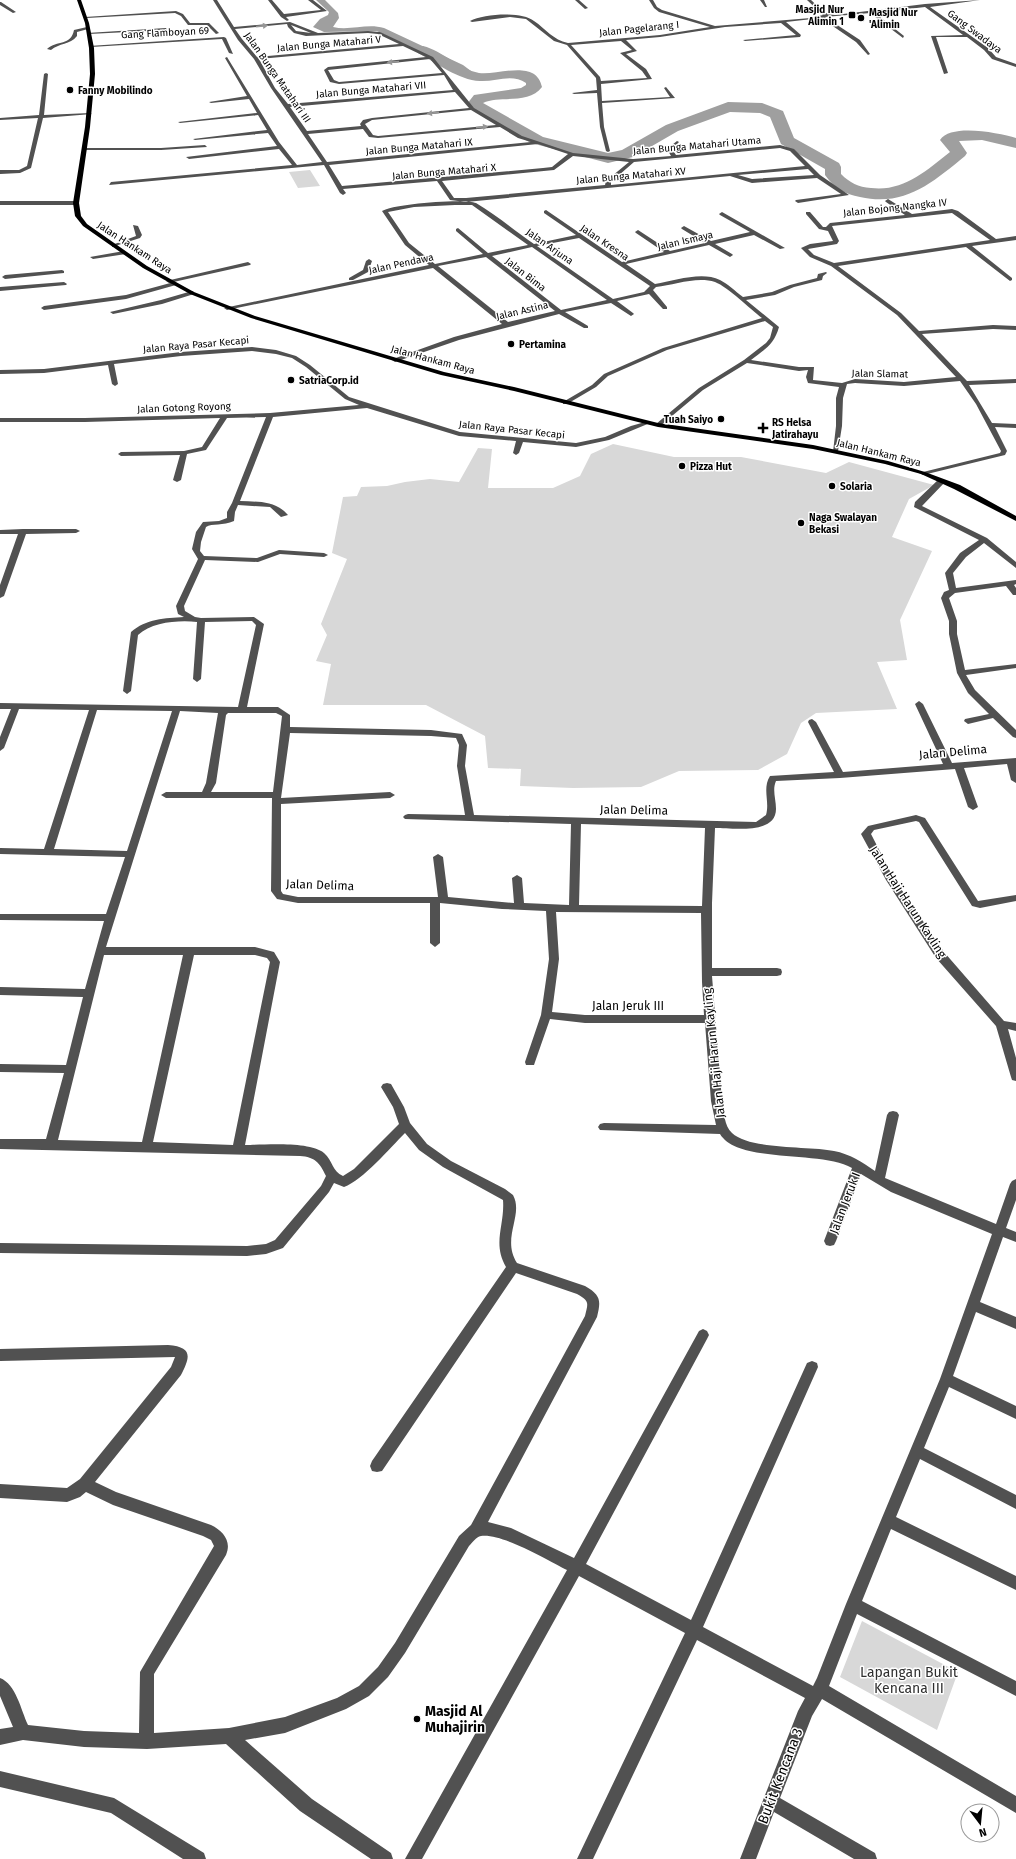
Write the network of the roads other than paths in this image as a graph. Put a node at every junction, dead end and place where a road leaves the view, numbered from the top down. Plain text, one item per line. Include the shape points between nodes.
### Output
1 (79, 0) edge
2 (216, 0) edge
3 (270, 0) edge
4 (310, 0) edge
5 (577, 0) edge
6 (651, 0) edge
7 (762, 0) edge
8 (809, 0) edge
9 (978, 0) edge
10 (0, 3) edge
11 (925, 5) junction
12 (766, 6) dead end
13 (586, 8) dead end
14 (14, 12) dead end
15 (871, 12) junction
16 (282, 16) junction
17 (826, 16) junction
18 (86, 17) junction
19 (472, 21) dead end
20 (782, 21) junction
21 (290, 23) junction
22 (714, 27) junction
23 (234, 28) junction
24 (166, 29) dead end
25 (88, 30) junction
26 (217, 33) dead end
27 (320, 35) junction
28 (967, 36) junction
29 (903, 37) dead end
30 (622, 39) junction
31 (609, 40) junction
32 (746, 40) dead end
33 (568, 44) junction
34 (403, 45) junction
35 (614, 45) dead end
36 (91, 46) junction
37 (49, 49) dead end
38 (618, 49) dead end
39 (231, 53) dead end
40 (622, 53) junction
41 (868, 54) dead end
42 (227, 58) dead end
43 (256, 58) junction
44 (432, 58) junction
45 (1016, 59) edge
46 (1002, 61) junction
47 (1016, 66) edge
48 (946, 73) dead end
49 (46, 74) dead end
50 (446, 74) junction
51 (598, 83) junction
52 (666, 88) dead end
53 (456, 91) junction
54 (574, 93) dead end
55 (600, 93) junction
56 (607, 95) dead end
57 (250, 97) junction
58 (212, 102) dead end
59 (601, 102) junction
60 (287, 106) junction
61 (472, 109) junction
62 (90, 114) junction
63 (259, 114) junction
64 (41, 117) junction
65 (0, 119) edge
66 (180, 122) dead end
67 (499, 126) junction
68 (364, 128) junction
69 (270, 131) junction
70 (306, 133) junction
71 (520, 137) junction
72 (195, 138) dead end
73 (539, 142) junction
74 (677, 142) dead end
75 (205, 146) dead end
76 (514, 146) junction
77 (280, 147) junction
78 (85, 149) junction
79 (608, 151) dead end
80 (572, 154) junction
81 (189, 156) dead end
82 (675, 157) junction
83 (634, 160) junction
84 (326, 164) junction
85 (294, 166) junction
86 (808, 166) junction
87 (0, 172) edge
88 (729, 175) junction
89 (818, 176) junction
90 (438, 180) junction
91 (111, 184) dead end
92 (608, 186) junction
93 (341, 188) junction
94 (344, 195) dead end
95 (798, 201) dead end
96 (455, 202) junction
97 (888, 202) dead end
98 (0, 203) edge
99 (76, 203) junction
100 (546, 212) dead end
101 (808, 213) dead end
102 (722, 214) dead end
103 (911, 216) junction
104 (135, 226) dead end
105 (684, 228) dead end
106 (458, 230) dead end
107 (831, 230) junction
108 (638, 232) dead end
109 (754, 233) junction
110 (579, 236) junction
111 (1016, 238) edge
112 (996, 242) junction
113 (710, 243) junction
114 (531, 245) junction
115 (114, 246) junction
116 (968, 246) junction
117 (782, 248) dead end
118 (669, 252) junction
119 (124, 253) junction
120 (486, 254) junction
121 (730, 255) dead end
122 (93, 257) dead end
123 (369, 261) dead end
124 (248, 264) dead end
125 (620, 264) junction
126 (434, 265) junction
127 (833, 265) junction
128 (6, 270) dead end
129 (62, 272) dead end
130 (824, 273) dead end
131 (3, 277) edge
132 (1010, 279) dead end
133 (172, 283) junction
134 (64, 284) dead end
135 (651, 288) junction
136 (0, 289) edge
137 (192, 293) junction
138 (741, 299) junction
139 (612, 301) junction
140 (220, 305) junction
141 (44, 308) dead end
142 (227, 308) junction
143 (665, 308) dead end
144 (113, 312) dead end
145 (560, 312) junction
146 (631, 314) dead end
147 (766, 319) junction
148 (506, 324) junction
149 (586, 327) dead end
150 (1016, 328) edge
151 (916, 333) junction
152 (395, 360) junction
153 (746, 361) junction
154 (111, 363) junction
155 (0, 372) edge
156 (963, 381) junction
157 (1016, 381) edge
158 (115, 384) dead end
159 (842, 385) junction
160 (565, 403) junction
161 (368, 406) junction
162 (270, 415) junction
163 (225, 416) junction
164 (0, 420) edge
165 (633, 423) junction
166 (648, 423) joint
167 (658, 425) junction
168 (991, 425) junction
169 (1016, 426) edge
170 (520, 440) junction
171 (835, 451) junction
172 (184, 453) junction
173 (516, 453) dead end
174 (121, 454) dead end
175 (923, 473) junction
176 (177, 480) dead end
177 (942, 481) junction
178 (236, 503) junction
179 (284, 516) dead end
180 (1016, 519) edge
181 (76, 530) dead end
182 (24, 531) junction
183 (0, 532) edge
184 (984, 540) junction
185 (324, 555) dead end
186 (202, 558) junction
187 (1016, 566) edge
188 (1013, 583) edge
189 (953, 591) junction
190 (1016, 593) edge
191 (0, 596) edge
192 (197, 620) junction
193 (1016, 666) edge
194 (961, 673) junction
195 (197, 679) dead end
196 (127, 691) dead end
197 (919, 704) dead end
198 (0, 706) edge
199 (16, 706) junction
200 (94, 707) junction
201 (177, 708) junction
202 (242, 709) junction
203 (225, 711) junction
204 (994, 715) junction
205 (968, 721) dead end
206 (812, 722) dead end
207 (286, 730) junction
208 (1016, 735) edge
209 (0, 748) edge
210 (1013, 761) edge
211 (948, 765) junction
212 (958, 765) junction
213 (840, 775) junction
214 (1016, 780) edge
215 (206, 794) junction
216 (166, 795) dead end
217 (390, 795) dead end
218 (276, 798) junction
219 (974, 807) dead end
220 (408, 816) dead end
221 (470, 818) junction
222 (576, 822) junction
223 (710, 825) junction
224 (0, 850) edge
225 (48, 852) junction
226 (130, 854) junction
227 (438, 857) dead end
228 (517, 878) dead end
229 (1016, 898) edge
230 (439, 900) junction
231 (519, 906) junction
232 (551, 908) junction
233 (574, 908) junction
234 (706, 910) junction
235 (0, 916) edge
236 (110, 918) junction
237 (436, 943) dead end
238 (100, 951) junction
239 (189, 952) junction
240 (708, 972) junction
241 (777, 972) dead end
242 (0, 991) edge
243 (90, 993) junction
244 (546, 1015) junction
245 (711, 1019) junction
246 (1001, 1024) junction
247 (1016, 1027) edge
248 (530, 1062) dead end
249 (0, 1068) edge
250 (70, 1068) junction
251 (1016, 1078) edge
252 (387, 1087) dead end
253 (893, 1115) dead end
254 (405, 1126) junction
255 (604, 1127) dead end
256 (722, 1130) junction
257 (0, 1144) edge
258 (51, 1144) junction
259 (146, 1148) junction
260 (238, 1149) junction
261 (859, 1165) junction
262 (332, 1176) junction
263 (879, 1180) junction
264 (1016, 1184) edge
265 (998, 1231) junction
266 (1016, 1237) edge
267 (830, 1241) dead end
268 (0, 1248) edge
269 (512, 1267) junction
270 (974, 1305) junction
271 (1016, 1323) edge
272 (703, 1335) dead end
273 (0, 1355) edge
274 (812, 1367) dead end
275 (946, 1379) junction
276 (1016, 1413) edge
277 (917, 1451) junction
278 (377, 1466) dead end
279 (85, 1484) junction
280 (0, 1491) edge
281 (1016, 1502) edge
282 (888, 1520) junction
283 (476, 1530) junction
284 (577, 1567) junction
285 (1016, 1583) edge
286 (853, 1604) junction
287 (694, 1630) junction
288 (0, 1685) edge
289 (1016, 1689) edge
290 (818, 1693) junction
291 (24, 1732) junction
292 (229, 1736) junction
293 (0, 1737) edge
294 (148, 1741) junction
295 (0, 1779) edge
296 (770, 1801) junction
297 (1016, 1805) edge
298 (198, 1859) edge
299 (385, 1859) edge
300 (413, 1859) edge
301 (585, 1859) edge
302 (748, 1859) edge
303 (870, 1859) edge

1 - 18 main road, Jalan Hankam Raya
2 - 23 street, Jalan Bunga Matahari III
3 - 16 street
4 - 16 street via 325,11
5 - 13 street
6 - 22 street via 660,10
7 - 12 street
8 - 17 street
9 - 11 street, Jalan Pagelarang I
10 - 14 street
11 - 15 street, Jalan Pagelarang I
11 - 28 street, Gang Swadaya
15 - 17 street, Jalan Pagelarang I
15 - 29 street
16 - 21 street
17 - 20 street, Jalan Pagelarang I
17 - 41 street via 857,41
18 - 25 main road, Jalan Hankam Raya
18 - 26 street via 176,12 189,24 208,24
19 - 33 street via 524,17 558,43
20 - 22 street, Jalan Pagelarang I
20 - 32 street via 800,36
23 -> 21 street
21 - 27 street, Jalan Bunga Matahari Utama
21 - 27 street, Jalan Bunga Matahari Utama via 289,26 295,32
22 - 30 street, Jalan Pagelarang I via 677,34
23 - 43 street, Jalan Bunga Matahari III via 240,40
24 - 25 street
25 - 36 main road, Jalan Hankam Raya
25 - 37 street via 75,31 75,36 68,43 53,45
27 - 34 street, Jalan Bunga Matahari Utama via 374,32
28 - 46 street, Gang Swadaya via 994,58
28 - 48 street via 933,36
30 - 31 street, Jalan Pagelarang I
30 - 40 street via 635,51
31 - 33 street, Jalan Pagelarang I
31 - 35 street
33 - 51 street via 597,75
34 - 43 street, Jalan Bunga Matahari V
34 - 44 street, Jalan Bunga Matahari Utama
36 - 39 street, Gang Flamboyan 69 via 224,38
36 - 62 main road, Jalan Hankam Raya via 93,75
38 - 40 street
40 - 51 street via 644,70 650,79
42 - 57 street
43 - 60 street, Jalan Bunga Matahari III
44 - 50 street, Jalan Bunga Matahari Utama
44 -> 50 street via 326,70 332,80 339,83
45 - 46 street
46 - 47 street, Gang Swadaya
49 - 64 street
50 - 53 street, Jalan Bunga Matahari Utama
51 - 55 street
52 - 59 street via 672,98
53 - 60 street, Jalan Bunga Matahari VII
53 - 61 street, Jalan Bunga Matahari Utama
54 - 55 street
55 - 56 street
55 - 59 street
57 - 58 street
57 - 63 street
59 - 79 street via 602,127
60 - 70 street, Jalan Bunga Matahari III
61 - 67 street, Jalan Bunga Matahari Utama
61 -> 68 street via 367,120 362,124
62 - 64 street
62 - 78 main road, Jalan Hankam Raya
63 - 66 street
63 - 69 street
64 - 65 street
64 - 87 street via 28,168
68 -> 67 street via 371,136 378,137
67 - 71 street, Jalan Bunga Matahari Utama
68 - 70 street
69 - 72 street
69 - 77 street
70 - 84 street, Jalan Bunga Matahari III
71 - 73 street, Jalan Bunga Matahari Utama
71 - 76 street
73 - 76 street, Jalan Bunga Matahari IX
73 - 80 street, Jalan Bunga Matahari Utama
74 - 82 street via 669,149
75 - 78 street
76 - 84 street, Jalan Bunga Matahari IX
77 - 81 street
77 - 85 street
78 - 99 main road, Jalan Hankam Raya
80 - 83 street, Jalan Bunga Matahari Utama
80 - 90 street, Jalan Bunga Matahari X via 549,169
82 - 83 street, Jalan Bunga Matahari Utama
82 - 86 street, Jalan Bunga Matahari Utama via 780,146 792,150
83 - 92 street via 608,182
84 - 85 street, Jalan Bunga Matahari IX
84 - 93 street
85 - 91 street, Jalan Bunga Matahari IX
86 - 88 street, Jalan Bunga Matahari XV
86 - 89 street
88 - 89 street via 752,181
88 - 92 street, Jalan Bunga Matahari XV
89 - 95 street via 846,195
90 - 93 street, Jalan Bunga Matahari X
90 - 96 street
92 - 96 street, Jalan Bunga Matahari XV
93 - 94 street
96 - 114 street, Jalan Arjuna via 479,207
96 - 126 street via 386,210 385,213 407,244
97 - 103 street
98 - 99 street
99 - 115 main road, Jalan Hankam Raya via 77,213 82,222
100 - 110 street, Jalan Kresna
101 - 107 street via 821,228
102 - 109 street
103 - 107 street, Jalan Bojong Nangka IV via 830,225 828,226
103 - 112 street, Jalan Bojong Nangka IV via 954,211
104 - 115 street via 138,238
105 - 113 street
106 - 120 street, Jalan Bima
107 - 127 street, Jalan Bojong Nangka IV via 835,243 804,248 812,256
108 - 118 street
109 - 113 street, Jalan Ismaya
109 - 117 street
110 - 114 street, Jalan Pendawa
110 - 125 street, Jalan Kresna
111 - 112 street
112 - 116 street
113 - 118 street, Jalan Ismaya
113 - 121 street
114 - 120 street, Jalan Pendawa
114 - 139 street, Jalan Arjuna
115 - 119 main road, Jalan Hankam Raya
116 - 127 street
116 - 132 street
118 - 125 street, Jalan Ismaya
119 - 122 street
119 - 133 main road, Jalan Hankam Raya
120 - 126 street, Jalan Pendawa
120 - 145 street, Jalan Bima
123 - 140 street via 366,271 344,281
124 - 133 street
125 - 135 street, Jalan Kresna
126 - 142 street, Jalan Pendawa
126 - 148 street
127 - 151 street, Jalan Bojong Nangka IV via 899,314
128 - 131 street
129 - 131 street
130 - 138 street via 820,275 820,280 792,286 773,294
133 - 137 main road, Jalan Hankam Raya
133 - 141 street via 160,289 112,299
134 - 136 street
135 - 138 street, Jalan Astina via 713,278
135 - 139 street, Jalan Astina
135 - 143 street, Jalan Kresna
137 - 140 main road, Jalan Hankam Raya
137 - 144 street
138 - 147 street, Jalan Astina
139 - 145 street, Jalan Astina
139 - 146 street, Jalan Arjuna
140 - 142 main road, Jalan Hankam Raya
142 - 152 main road, Jalan Hankam Raya
145 - 148 street, Jalan Astina
145 - 149 street, Jalan Bima
147 - 153 street via 776,328 773,338
147 - 160 street via 665,349 606,375 594,386
148 - 152 street, Jalan Astina via 449,339
150 - 151 street
151 - 156 street, Jalan Bojong Nangka IV
152 - 160 main road, Jalan Hankam Raya
153 - 159 street via 799,369 813,365 810,382
153 - 167 street via 701,389
154 - 155 street, Jalan Raya Pasar Kecapi via 44,371
154 - 158 street
154 - 161 street, Jalan Raya Pasar Kecapi via 223,350 252,349 276,352 294,357 347,398
156 - 157 street, Jalan Slamat
156 - 159 street, Jalan Slamat via 904,384 848,382
156 - 168 street, Jalan Bojong Nangka IV
159 - 171 street, Jalan Slamat
160 - 165 main road, Jalan Hankam Raya
161 - 162 street, Jalan Gotong Royong
161 - 170 street, Jalan Raya Pasar Kecapi via 459,434
162 - 163 street, Jalan Gotong Royong
162 - 178 street
163 - 164 street, Jalan Gotong Royong
163 - 172 street via 207,446
165 - 166 street, Jalan Raya Pasar Kecapi
165 - 170 street, Jalan Raya Pasar Kecapi via 606,439 576,445
166 - 167 main road, Jalan Hankam Raya
167 - 171 main road, Jalan Hankam Raya
168 - 169 street
168 - 175 street, Jalan Bojong Nangka IV via 1004,451 1003,454
170 - 173 street
171 - 175 main road, Jalan Hankam Raya
172 - 174 street
172 - 176 street
175 - 177 main road, Jalan Hankam Raya
177 - 180 main road, Jalan Hankam Raya
177 - 184 street via 918,504 918,507
178 - 179 street via 271,505 278,508
178 - 186 street via 229,521 207,523 200,528 195,550
181 - 182 street
182 - 183 street
182 - 191 street
184 - 187 street
184 - 189 street via 963,555 949,573
185 - 186 street via 279,552 258,560
186 - 192 street via 180,606 181,612
188 - 189 street
188 - 190 street
189 - 194 street via 945,598 953,621
192 - 195 street
192 - 196 street via 150,624 137,630 134,634
192 - 202 street via 254,619 260,624
193 - 194 street
194 - 204 street via 971,691
197 - 211 street
198 - 199 street
199 - 200 street
199 - 209 street
200 - 201 street
200 - 225 street
201 - 203 street
201 - 226 street
202 - 203 street
202 - 207 street, Jalan Delima via 278,710 286,715
203 - 215 street via 221,717 211,782
204 - 205 street
204 - 208 street
206 - 213 street
207 - 218 street, Jalan Delima
207 - 221 street via 431,733 459,736 463,744 461,766
210 - 212 street, Jalan Delima
210 - 214 street
211 - 212 street, Jalan Delima
211 - 213 street, Jalan Delima
212 - 219 street
213 - 223 street, Jalan Delima via 773,778 770,784 771,814 764,823
215 - 216 street
215 - 218 street
217 - 218 street
218 - 230 street, Jalan Delima via 276,891 280,897 298,900
220 - 221 street, Jalan Delima
221 - 222 street, Jalan Delima
222 - 223 street, Jalan Delima
222 - 233 street
223 - 234 street, Jalan Haji Harun Kayling
224 - 225 street
225 - 226 street
226 - 236 street
227 - 230 street
228 - 231 street
229 - 246 street, Jalan Haji Harun Kavling via 975,904 922,820 916,818 871,828 866,834 889,878 940,955
230 - 231 street, Jalan Delima
230 - 237 street
231 - 232 street, Jalan Delima
232 - 233 street, Jalan Delima
232 - 244 street via 554,959
233 - 234 street, Jalan Delima
234 - 240 street, Jalan Haji Harun Kayling
235 - 236 street
236 - 238 street
238 - 239 street
238 - 243 street
239 - 259 street
239 - 260 street via 255,951 270,955 275,962
240 - 241 street
240 - 245 street, Jalan Haji Harun Kayling
242 - 243 street
243 - 250 street
244 - 245 street, Jalan Jeruk III via 585,1019
244 - 248 street
245 - 256 street, Jalan Haji Harun Kayling
246 - 247 street
246 - 251 street, Jalan Haji Harun Kavling
249 - 250 street
250 - 258 street
252 - 254 street
253 - 263 street
254 - 262 street via 349,1180 344,1182
254 - 269 street via 423,1147 447,1164 509,1198 504,1251
255 - 256 street
256 - 261 street, Jalan Haji Harun Kayling via 736,1143 750,1147 835,1156
257 - 258 street
258 - 259 street
259 - 260 street
260 - 262 street via 315,1153 325,1160
261 - 263 street, Jalan Haji Harun Kayling
261 - 267 street, Jalan Jeruk I
262 - 268 street via 325,1189 279,1244 266,1249 247,1251
263 - 265 street, Jalan Haji Harun Kayling
264 - 265 street
265 - 266 street, Jalan Haji Harun Kayling
265 - 270 street, Bukit Kencana 3
269 - 278 street
269 - 283 street via 581,1290 590,1295 594,1303 591,1317
270 - 271 street
270 - 275 street, Bukit Kencana 3
272 - 284 street
273 - 279 street via 168,1351 179,1352 182,1355 176,1371
274 - 287 street
275 - 276 street
275 - 277 street, Bukit Kencana 3
277 - 281 street
277 - 282 street, Bukit Kencana 3
279 - 280 street via 67,1495
279 - 294 street via 113,1498 206,1530 217,1536 221,1542 221,1550 147,1672
282 - 285 street
282 - 286 street, Bukit Kencana 3
283 - 284 street via 491,1529 506,1533
283 - 292 street via 464,1541 400,1648 383,1672 364,1691 341,1704 285,1725
284 - 287 street
284 - 300 street
286 - 289 street
286 - 290 street, Bukit Kencana 3
287 - 290 street
287 - 301 street
288 - 291 street via 6,1691
290 - 296 street, Bukit Kencana 3 via 806,1711
290 - 297 street
291 - 293 street
291 - 294 street via 84,1739
292 - 294 street
292 - 299 street via 306,1805
295 - 298 street via 114,1806
296 - 302 street, Bukit Kencana 3
296 - 303 street

